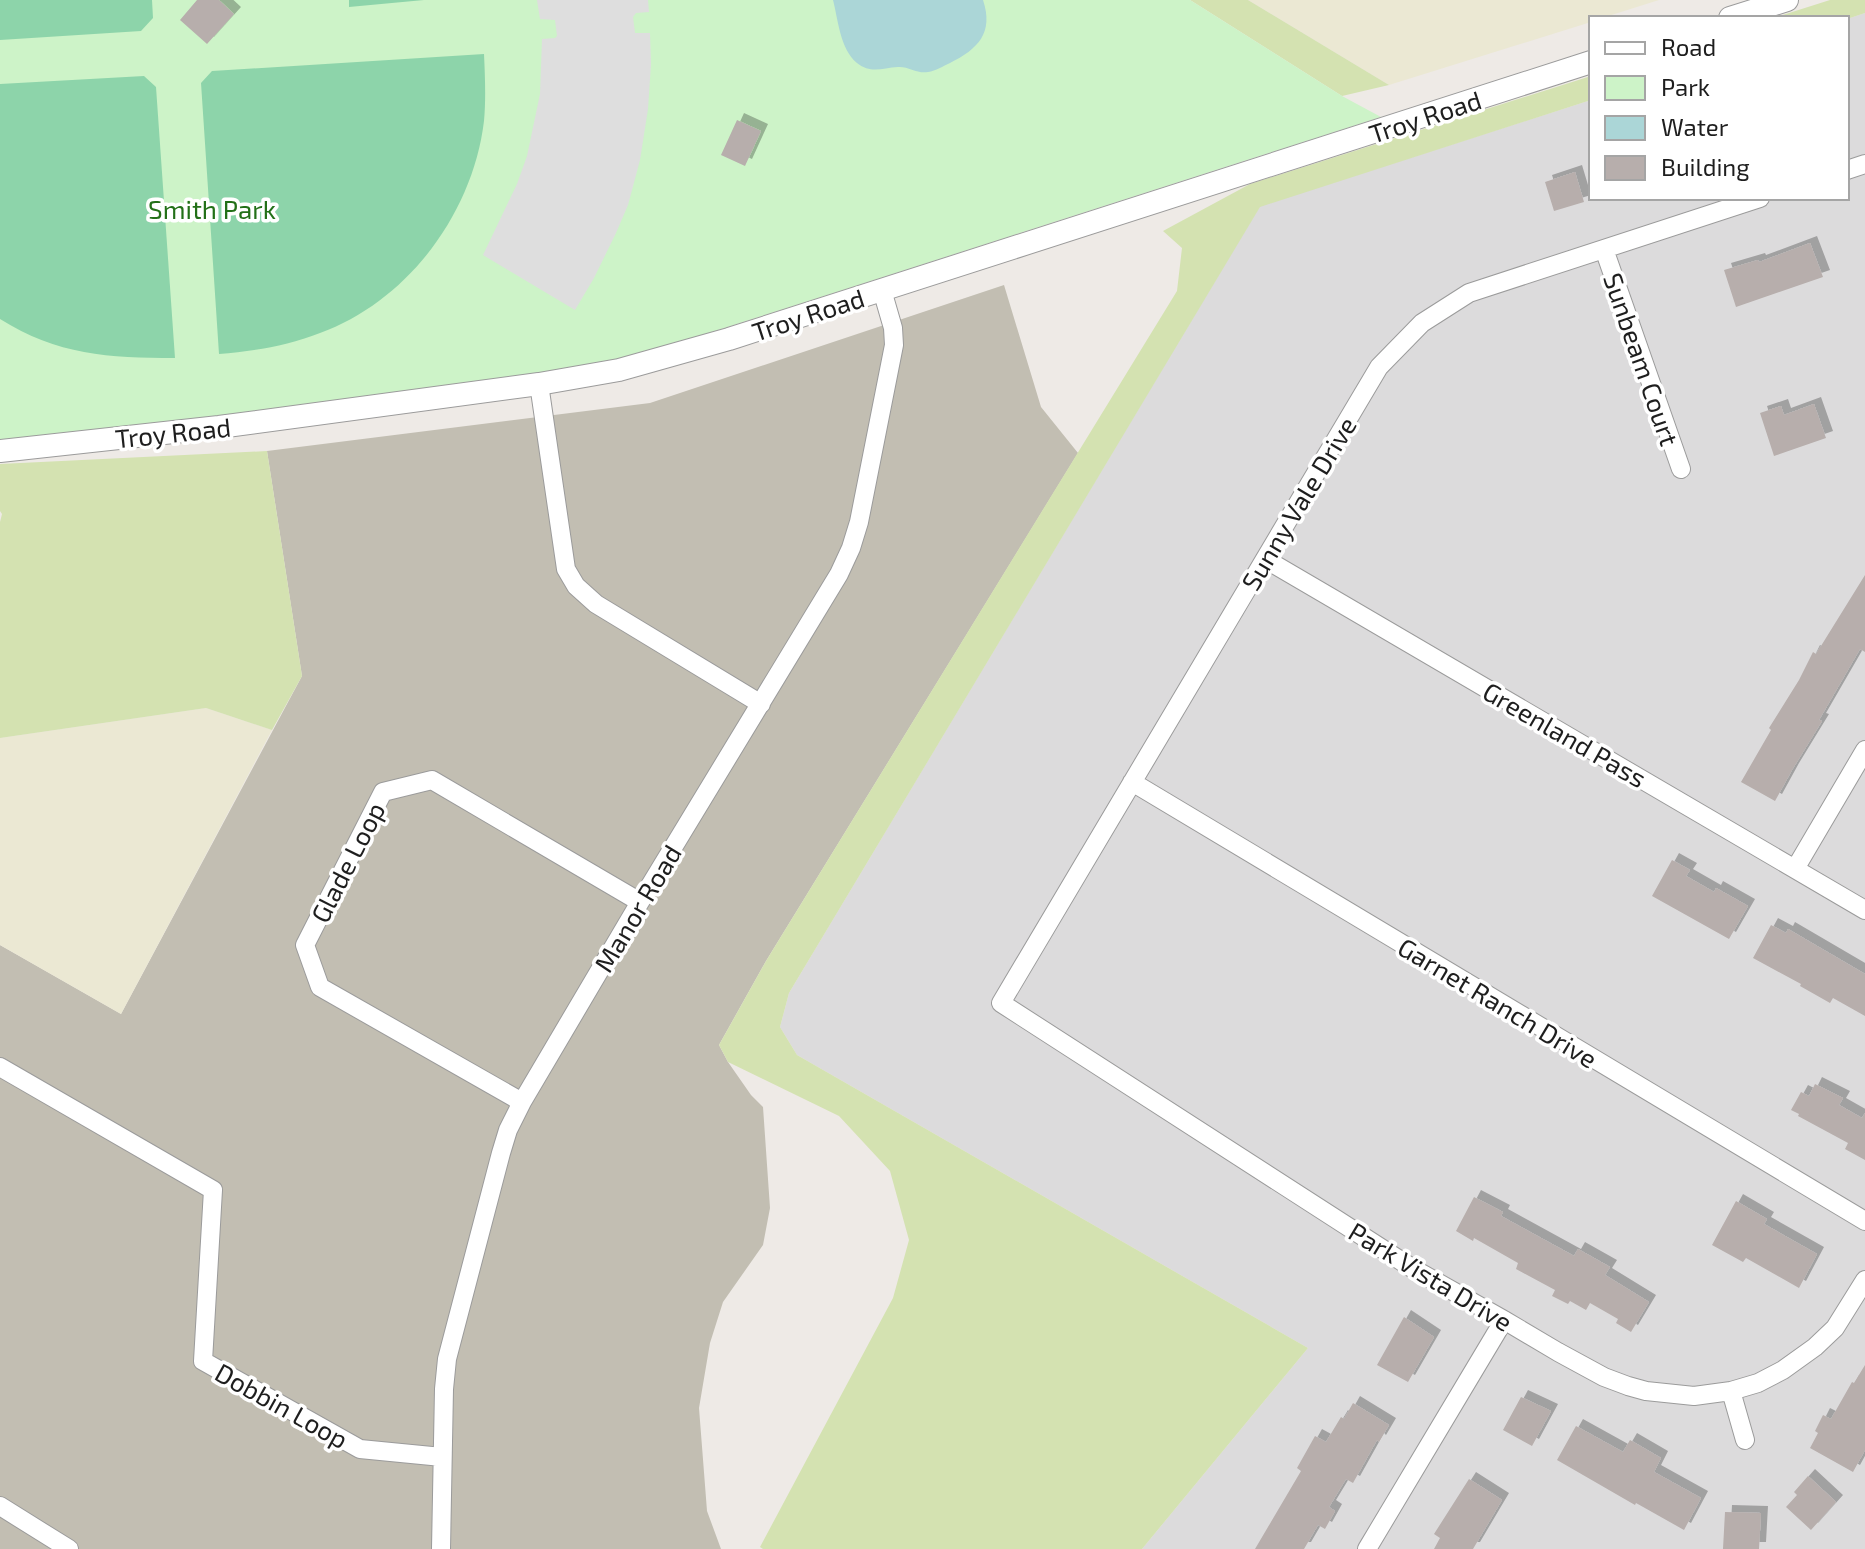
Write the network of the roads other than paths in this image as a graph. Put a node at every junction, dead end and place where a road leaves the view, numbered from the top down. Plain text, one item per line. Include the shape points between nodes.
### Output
1 (1787, 0) edge
2 (1736, 16) edge
3 (1589, 63) edge
4 (1754, 200) edge
5 (1604, 249) junction
6 (882, 290) junction
7 (539, 384) junction
8 (0, 451) edge
9 (1681, 469) dead end
10 (1265, 559) junction
11 (761, 704) junction
12 (1865, 750) edge
13 (1132, 782) junction
14 (1795, 869) junction
15 (640, 902) junction
16 (1865, 910) edge
17 (1001, 1003) joint
18 (0, 1067) edge
19 (522, 1102) junction
20 (1865, 1221) edge
21 (1865, 1280) edge
22 (1504, 1320) junction
23 (1731, 1391) junction
24 (1745, 1440) dead end
25 (442, 1457) junction
26 (0, 1506) edge
27 (69, 1549) edge
28 (441, 1549) edge
29 (1367, 1549) edge

1 - 2 street
3 - 6 street, Troy Road
4 - 5 street, Sunny Vale Drive
5 - 9 street, Sunbeam Court
5 - 10 street, Sunny Vale Drive via 1469,293 1422,323 1379,367
6 - 7 street, Troy Road via 669,357
6 - 11 street, Manor Road via 894,345 859,522 839,574
7 - 8 street, Troy Road
7 - 11 street via 566,569 576,586 596,604
10 - 13 street, Sunny Vale Drive
10 - 14 street, Greenland Pass
11 - 15 street, Manor Road
12 - 14 street
13 - 17 street, Sunny Vale Drive
13 - 20 street, Garnet Ranch Drive
14 - 16 street, Greenland Pass
15 - 19 street, Manor Road
15 - 19 street, Glade Loop via 432,780 383,792 305,945 320,987
17 - 22 street, Park Vista Drive via 1412,1268
18 - 25 street, Dobbin Loop via 213,1190 203,1361 360,1449
19 - 25 street, Manor Road via 501,1153 447,1359
21 - 23 street, Park Vista Drive via 1835,1328 1815,1347 1783,1370
22 - 23 street, Park Vista Drive via 1628,1386 1694,1396
22 - 29 street
23 - 24 street
25 - 28 street, Manor Road
26 - 27 street

